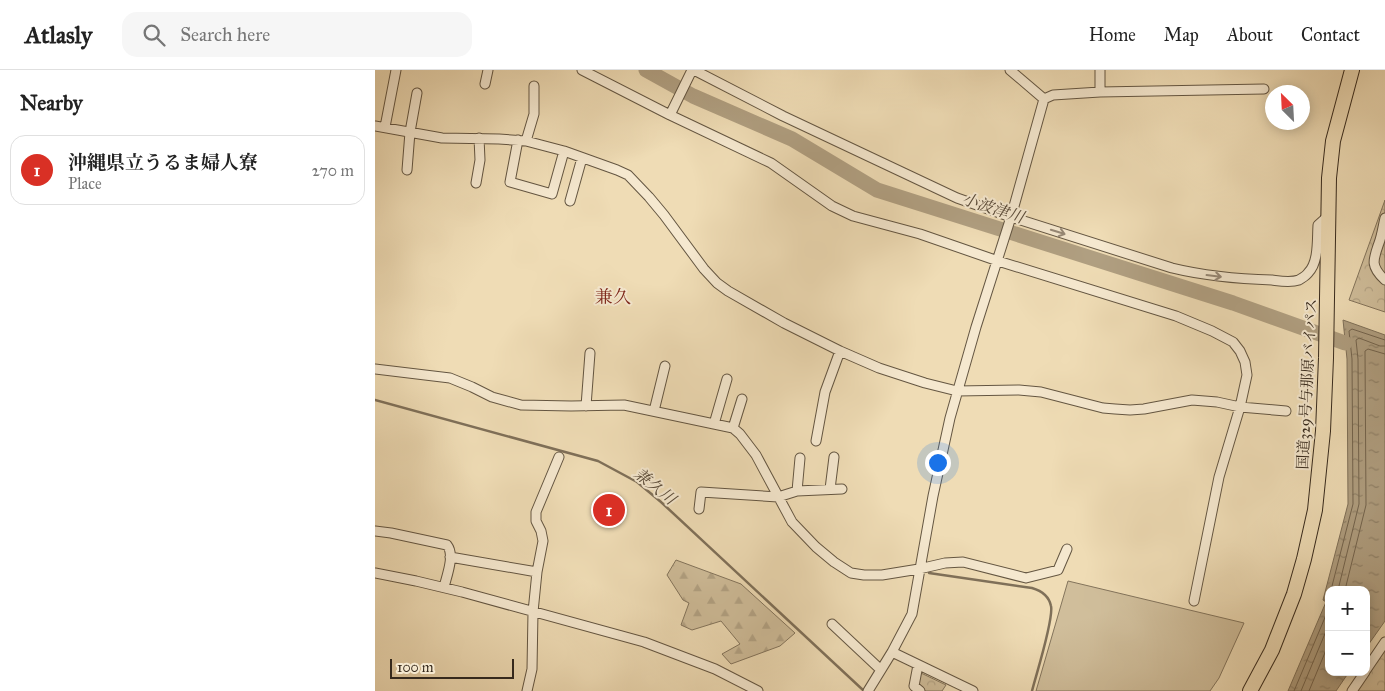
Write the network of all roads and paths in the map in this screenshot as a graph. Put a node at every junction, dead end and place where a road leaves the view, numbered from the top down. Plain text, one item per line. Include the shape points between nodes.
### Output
1 (396, 70) edge
2 (488, 70) edge
3 (581, 70) edge
4 (1009, 70) edge
5 (1100, 70) edge
6 (1352, 70) edge
7 (692, 72) edge
8 (485, 84) dead end
9 (534, 86) dead end
10 (1264, 89) dead end
11 (1100, 92) junction
12 (417, 94) dead end
13 (1044, 99) junction
14 (672, 113) junction
15 (375, 126) edge
16 (385, 127) junction
17 (410, 132) junction
18 (479, 138) junction
19 (522, 141) junction
20 (564, 151) junction
21 (582, 158) junction
22 (407, 170) dead end
23 (476, 183) dead end
24 (570, 201) dead end
25 (1328, 216) junction
26 (1385, 218) edge
27 (1010, 220) junction
28 (1000, 256) junction
29 (1385, 280) edge
30 (840, 351) junction
31 (590, 353) dead end
32 (665, 366) dead end
33 (375, 369) edge
34 (727, 379) dead end
35 (957, 392) junction
36 (742, 399) dead end
37 (586, 406) junction
38 (1240, 407) junction
39 (654, 411) junction
40 (1286, 411) dead end
41 (714, 424) junction
42 (733, 428) junction
43 (816, 441) dead end
44 (833, 456) dead end
45 (559, 457) dead end
46 (800, 458) dead end
47 (831, 489) junction
48 (842, 489) dead end
49 (797, 492) junction
50 (778, 497) junction
51 (699, 509) dead end
52 (375, 531) edge
53 (1067, 549) dead end
54 (450, 557) junction
55 (919, 569) junction
56 (537, 572) junction
57 (375, 573) edge
58 (444, 587) junction
59 (1194, 601) dead end
60 (533, 612) junction
61 (832, 624) dead end
62 (1385, 642) edge
63 (892, 652) junction
64 (1370, 664) edge
65 (918, 665) junction
66 (881, 670) junction
67 (1362, 676) edge
68 (527, 691) edge
69 (757, 691) edge
70 (868, 691) edge
71 (920, 691) edge
72 (973, 691) edge
73 (1251, 691) edge
74 (1352, 691) edge

1 - 16 street
2 - 8 street
3 - 14 street
4 - 13 street
5 - 11 street
6 - 25 highway, 国道329号与那原バイパス via 1333,141
7 - 14 street
7 - 27 street via 942,192
9 - 19 street via 534,114
10 - 11 street
11 - 13 street via 1053,95
12 - 17 street
13 - 27 street
14 - 28 street via 771,162 832,206 853,216
15 - 16 street
16 - 17 street
17 - 18 street via 442,138
17 - 22 street
18 - 19 street
18 - 23 street
19 - 20 street
19 - 20 street via 510,182 552,194
20 - 21 street
21 - 24 street
21 - 30 street via 627,175 652,201 717,283
27 -> 25 street via 1190,272 1292,281 1309,272 1315,262 1318,225
25 - 73 highway, 国道329号与那原バイパス via 1326,358 1315,510 1287,612
26 - 29 street via 1374,262
27 - 28 street
28 - 35 street
28 - 38 street via 1190,321 1233,342 1245,362 1247,376
30 - 35 street via 898,375
30 - 43 street via 825,392
31 - 37 street
32 - 39 street
33 - 37 street via 450,378 492,397 521,405
34 - 41 street
35 - 38 street via 1041,392 1115,410 1144,409 1192,400
35 - 55 street via 937,472
36 - 42 street
37 - 39 street via 624,405
38 - 40 street
38 - 59 street via 1219,478
39 - 41 street
41 - 42 street
42 - 50 street via 756,455
44 - 47 street
45 - 56 street via 535,512 543,541
46 - 49 street
47 - 48 street
47 - 49 street
49 - 50 street
50 - 51 street via 701,492
50 - 55 street via 791,522 822,552 851,573 882,575
52 - 54 street via 447,545 451,550
53 - 55 street via 1058,570 1026,578 963,562
54 - 56 street
54 - 58 street
55 - 63 street via 912,614
56 - 60 street
57 - 58 street
58 - 60 street
60 - 68 street via 532,669
60 - 69 street via 667,650 715,669
61 - 66 street
62 - 64 street
63 - 65 street
63 - 66 street
65 - 71 street via 913,686
65 - 72 street
66 - 70 street
67 - 74 street

